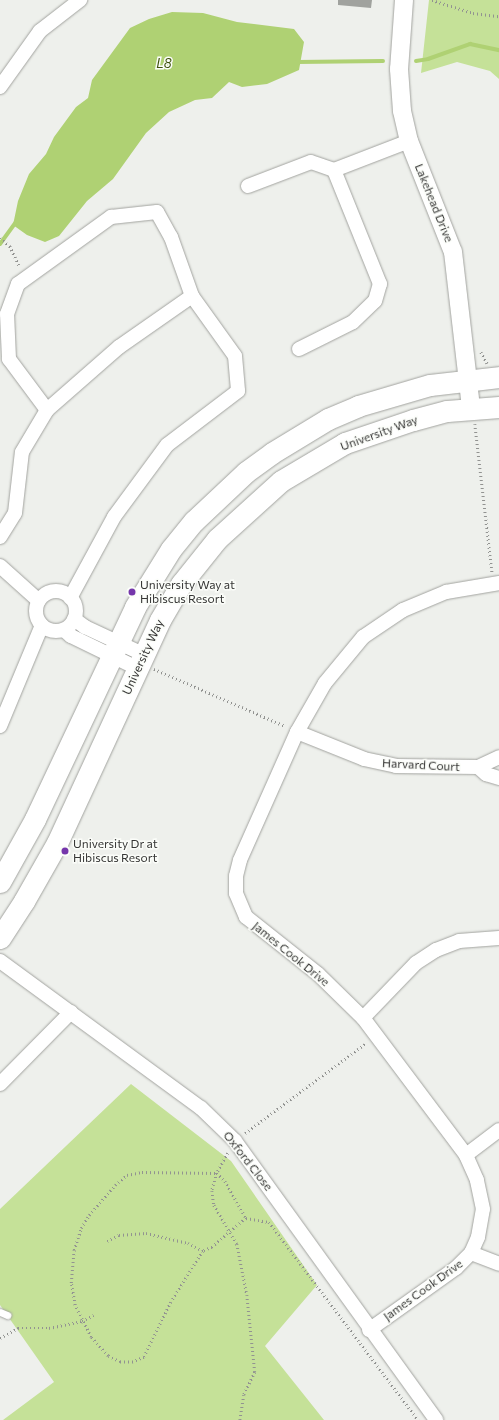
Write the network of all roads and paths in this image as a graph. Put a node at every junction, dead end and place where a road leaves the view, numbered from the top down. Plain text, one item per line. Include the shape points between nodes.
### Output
1 (80, 0) edge
2 (404, 0) edge
3 (432, 0) edge
4 (499, 16) edge
5 (0, 87) edge
6 (409, 141) junction
7 (334, 170) junction
8 (248, 186) dead end
9 (0, 238) edge
10 (18, 284) junction
11 (192, 296) junction
12 (300, 349) dead end
13 (499, 376) edge
14 (468, 379) junction
15 (499, 407) edge
16 (472, 408) junction
17 (47, 410) junction
18 (0, 537) edge
19 (0, 566) edge
20 (496, 583) edge
21 (70, 598) junction
22 (39, 601) junction
23 (74, 619) junction
24 (42, 625) junction
25 (64, 630) junction
26 (115, 649) junction
27 (140, 662) junction
28 (0, 726) edge
29 (297, 732) junction
30 (499, 757) edge
31 (478, 767) junction
32 (499, 778) edge
33 (0, 882) edge
34 (0, 938) edge
35 (499, 938) edge
36 (0, 961) edge
37 (71, 1012) junction
38 (363, 1018) junction
39 (376, 1035) junction
40 (0, 1084) edge
41 (499, 1130) edge
42 (235, 1141) junction
43 (466, 1155) junction
44 (217, 1173) junction
45 (246, 1218) junction
46 (230, 1231) junction
47 (107, 1241) dead end
48 (203, 1251) junction
49 (471, 1253) junction
50 (499, 1264) edge
51 (94, 1315) dead end
52 (82, 1321) junction
53 (369, 1330) junction
54 (0, 1338) edge
55 (240, 1420) edge
56 (418, 1420) edge
57 (436, 1420) edge

1 - 5 street via 40,31
2 - 6 street, Lakehead Drive via 400,93
3 - 4 path via 473,13
6 - 7 street
6 - 14 street, Lakehead Drive via 453,252
7 - 8 street via 311,162
7 - 12 street via 380,284 375,301 354,322
9 - 10 path via 10,246 21,269
10 - 11 street via 111,217 156,212 171,237
10 - 17 street via 7,314 9,359
11 - 17 street via 119,347
11 - 21 street via 235,356 238,391 167,445 114,517
13 - 14 main road
14 - 16 street, Lakehead Drive
14 - 26 main road via 430,385 358,406 301,434 246,472 194,521 171,549 151,578
15 - 16 main road, University Way
16 - 20 path
16 - 27 main road, University Way via 413,420 353,440 281,481 238,518 198,562 172,599
17 - 18 street via 22,452 16,512
19 - 22 street
20 - 29 street, James Cook Drive via 446,592 403,610 363,637 324,683
21 - 22 street via 56,592 49,593
21 - 23 street via 75,605
22 - 24 street via 36,613
23 - 25 street
23 - 26 street
24 - 25 street via 49,630
24 - 28 street
25 - 26 street via 71,636
26 - 27 street
26 - 33 main road via 35,819
27 - 29 path
27 - 34 main road, University Way via 57,842
29 - 31 street, Harvard Court via 379,764
29 - 38 street, James Cook Drive via 240,860 236,893 246,917 255,927 318,974
30 - 31 street, Harvard Court
31 - 32 street, Harvard Court via 486,774
35 - 38 street via 459,941 436,950 416,963
36 - 37 street, Oxford Close
37 - 40 street
37 - 42 street, Oxford Close via 201,1108
38 - 39 street, James Cook Drive
39 - 42 path
39 - 43 street, James Cook Drive
41 - 43 street
42 - 44 path
42 - 53 street, Oxford Close
43 - 49 street, James Cook Drive via 477,1180 483,1209 478,1237
44 - 45 path via 225,1181
44 - 46 path via 212,1191 214,1205
44 - 52 path via 142,1172 127,1175 115,1185 89,1215 81,1228 74,1250 70,1283
45 - 46 path
45 - 56 path via 269,1222
46 - 48 path via 212,1247
46 - 55 path via 241,1263 255,1372 244,1396
47 - 48 path via 119,1235 146,1233 188,1244
48 - 52 path via 171,1302 144,1357 133,1362 120,1362 108,1356 91,1337
49 - 50 street
49 - 53 street, James Cook Drive via 456,1268
51 - 52 path
52 - 54 path via 49,1328 18,1328
53 - 57 street, Oxford Close

